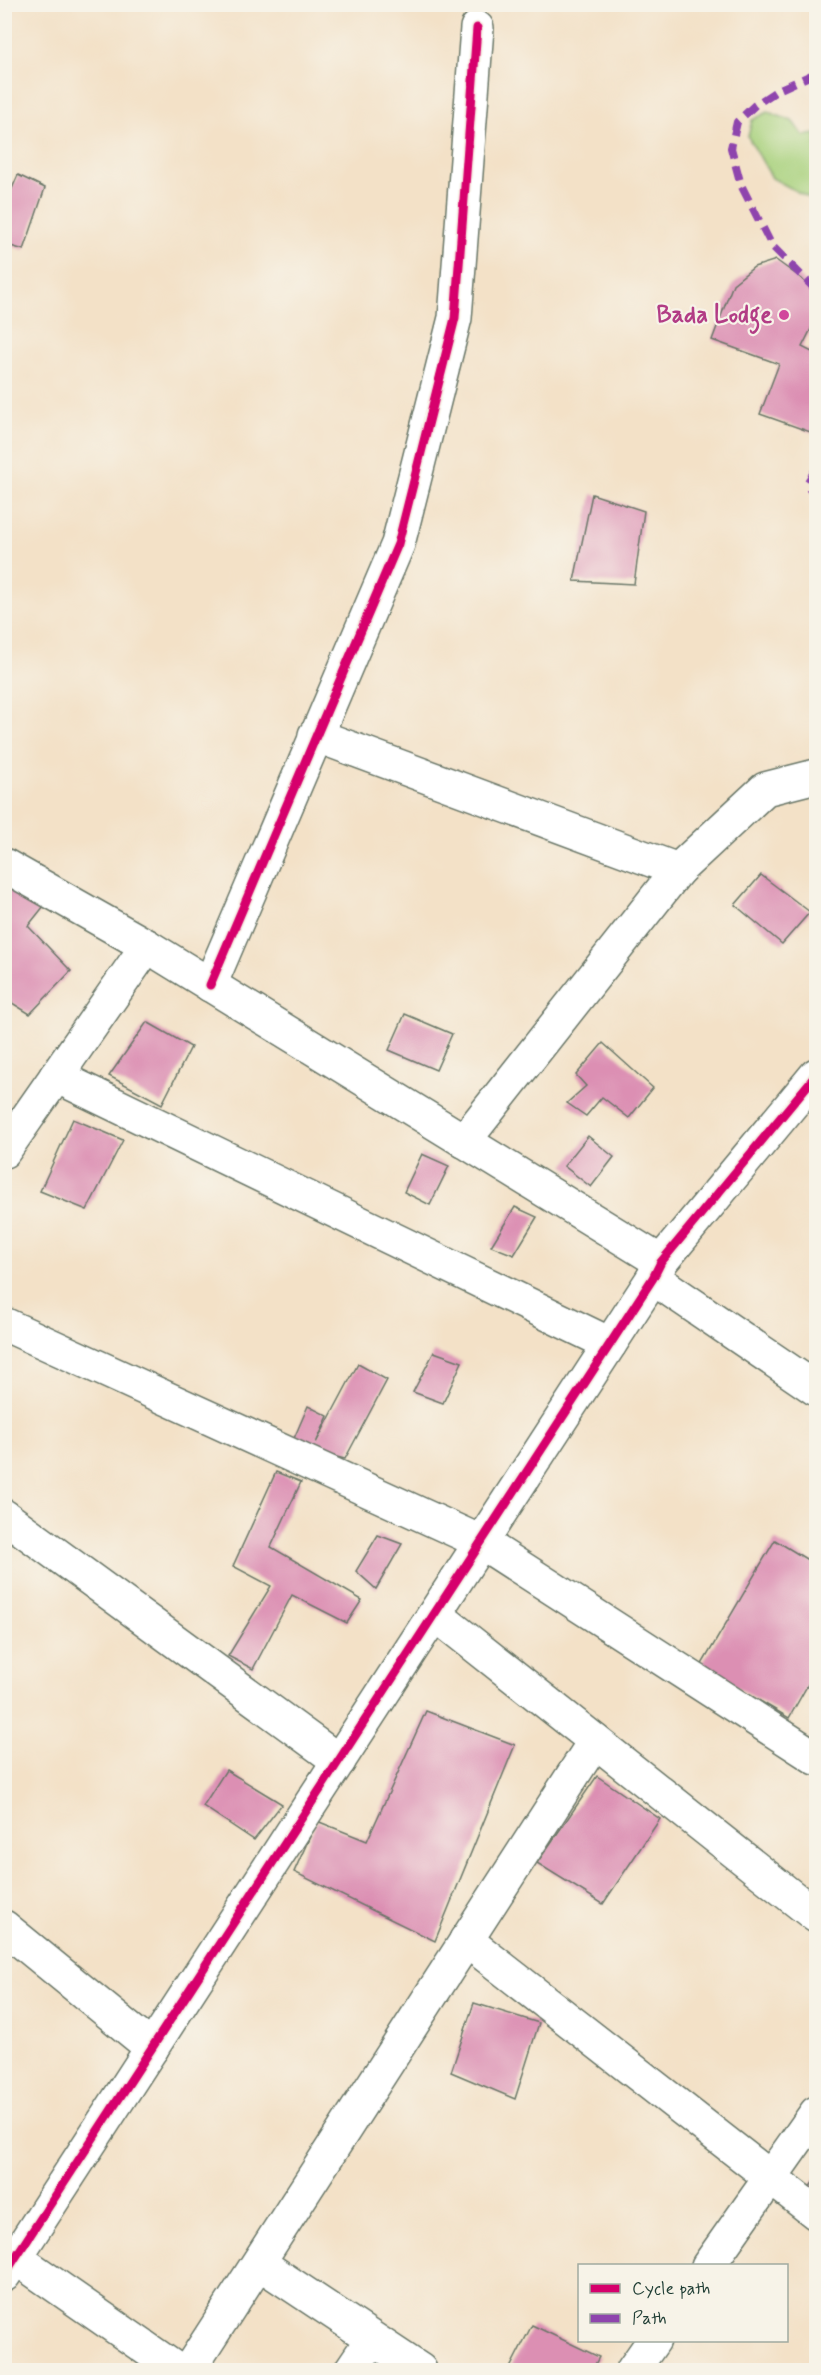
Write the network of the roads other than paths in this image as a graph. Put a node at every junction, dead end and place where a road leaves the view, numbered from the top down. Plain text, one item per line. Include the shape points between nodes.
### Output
1 (477, 28) dead end
2 (315, 735) junction
3 (816, 776) edge
4 (4, 865) edge
5 (678, 870) junction
6 (147, 946) junction
7 (210, 985) junction
8 (816, 1075) edge
9 (56, 1076) junction
10 (464, 1141) junction
11 (4, 1151) edge
12 (657, 1270) junction
13 (4, 1324) edge
14 (610, 1344) junction
15 (816, 1389) edge
16 (4, 1516) edge
17 (481, 1542) junction
18 (435, 1614) junction
19 (595, 1741) junction
20 (816, 1758) edge
21 (339, 1761) junction
22 (816, 1916) edge
23 (4, 1927) edge
24 (466, 1940) junction
25 (152, 2048) junction
26 (816, 2113) edge
27 (771, 2176) junction
28 (816, 2213) edge
29 (258, 2263) junction
30 (709, 2264) edge
31 (10, 2266) edge
32 (372, 2339) junction
33 (653, 2342) edge
34 (177, 2370) edge
35 (189, 2370) edge
36 (351, 2370) edge
37 (420, 2370) edge
38 (633, 2370) edge

1 - 2 street via 455,318 398,544
2 - 5 street
2 - 7 street
3 - 5 street via 765,789
4 - 6 street
5 - 10 street
6 - 7 street
6 - 9 street
7 - 10 street
8 - 12 street
9 - 11 street
9 - 14 street
10 - 12 street
12 - 14 street
12 - 15 street
13 - 17 street
14 - 17 street
16 - 21 street
17 - 18 street
17 - 20 street
18 - 19 street
18 - 21 street
19 - 22 street
19 - 24 street
21 - 25 street
23 - 25 street
24 - 27 street
24 - 29 street
25 - 31 street
26 - 27 street
27 - 28 street
27 - 30 street
29 - 32 street
29 - 35 street
31 - 34 street
32 - 36 street
32 - 37 street
33 - 38 street

